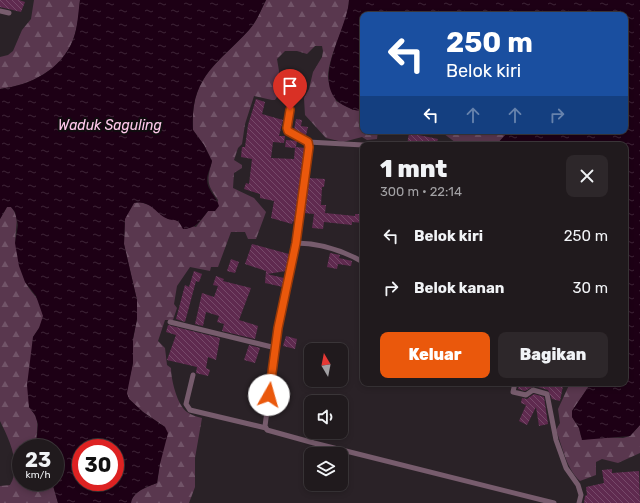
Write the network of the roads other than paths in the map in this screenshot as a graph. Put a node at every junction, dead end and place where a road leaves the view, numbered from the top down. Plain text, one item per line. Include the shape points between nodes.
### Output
1 (0, 11) edge
2 (9, 13) dead end
3 (290, 110) dead end
4 (308, 142) junction
5 (360, 145) edge
6 (296, 243) junction
7 (360, 260) edge
8 (170, 322) dead end
9 (276, 348) junction
10 (193, 374) dead end
11 (514, 386) edge
12 (266, 428) junction
13 (554, 503) edge
14 (579, 503) edge

1 - 2 street
3 - 4 street via 288,131
4 - 5 street
4 - 6 street via 305,187
6 - 7 street via 314,243
6 - 9 street
8 - 9 street
9 - 12 street
10 - 12 street via 186,404 190,410
11 - 14 street via 513,392 526,395 533,390 547,394 556,440 566,468 578,485 581,495
12 - 13 street via 314,444

